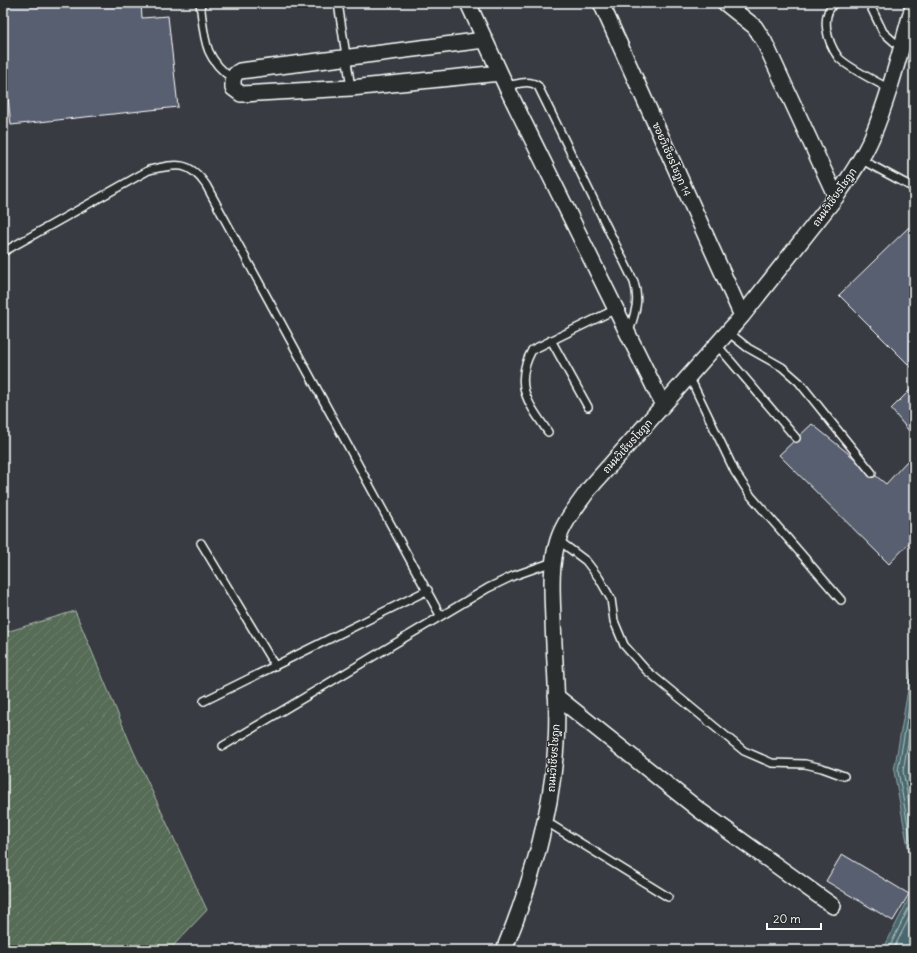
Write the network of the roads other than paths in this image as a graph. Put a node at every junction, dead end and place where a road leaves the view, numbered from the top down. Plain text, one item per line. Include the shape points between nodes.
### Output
1 (200, 3) edge
2 (338, 3) edge
3 (468, 3) edge
4 (601, 3) edge
5 (726, 3) edge
6 (835, 3) edge
7 (869, 3) edge
8 (914, 3) edge
9 (484, 40) junction
10 (901, 48) junction
11 (348, 58) junction
12 (233, 78) junction
13 (503, 80) junction
14 (352, 88) junction
15 (888, 88) junction
16 (860, 158) junction
17 (914, 188) edge
18 (836, 197) junction
19 (3, 252) edge
20 (616, 309) junction
21 (742, 316) junction
22 (728, 332) junction
23 (628, 334) junction
24 (551, 340) junction
25 (717, 345) junction
26 (690, 376) junction
27 (663, 406) junction
28 (588, 407) dead end
29 (548, 432) dead end
30 (796, 438) dead end
31 (872, 473) dead end
32 (558, 540) junction
33 (201, 543) dead end
34 (553, 562) junction
35 (428, 590) junction
36 (841, 600) dead end
37 (440, 615) junction
38 (275, 666) junction
39 (556, 696) junction
40 (204, 701) dead end
41 (223, 746) dead end
42 (844, 776) dead end
43 (545, 821) junction
44 (668, 897) dead end
45 (833, 906) dead end
46 (504, 950) edge

1 - 12 lane via 206,45 213,62
2 - 11 lane
3 - 9 street
4 - 21 street, ซอยวิเชียรโชฎก 14
5 - 18 street via 755,27 764,41
6 - 15 lane via 825,19 838,58
7 - 10 lane via 883,32
8 - 10 street, ถนนวิเชียรโชฎก
9 - 11 street
9 - 13 street
10 - 15 street, ถนนวิเชียรโชฎก
11 - 12 street via 240,71
11 - 14 lane
12 - 14 street via 233,88 241,94
13 - 14 street
13 - 20 street
13 - 23 lane via 533,82 545,100 634,282 638,295
15 - 16 street, ถนนวิเชียรโชฎก via 872,137
16 - 17 lane
16 - 18 street, ถนนวิเชียรโชฎก
18 - 21 street, ถนนวิเชียรโชฎก
19 - 35 lane via 149,170 172,165 198,172
20 - 23 street
20 - 24 lane
21 - 22 street, ถนนวิเชียรโชฎก
22 - 25 street, ถนนวิเชียรโชฎก
22 - 31 lane via 748,348 782,367 799,382
23 - 27 street
24 - 28 lane
24 - 29 lane via 532,350 524,364 523,386 530,406
25 - 26 street, ถนนวิเชียรโชฎก
25 - 30 lane
26 - 27 street, ถนนวิเชียรโชฎก
26 - 36 lane via 735,472 751,496
27 - 32 street, ถนนวิเชียรโชฎก via 589,489 569,517
32 - 34 street, ถนนวิเชียรโชฎก
32 - 42 lane via 586,561 599,578 611,599 614,621 624,645 646,670 744,751 772,763 805,764
33 - 38 lane
34 - 37 lane via 513,576
34 - 39 street, ถนนวิเชียรโชฎก
35 - 37 lane
35 - 38 lane
37 - 41 lane
38 - 40 lane
39 - 43 street, ถนนวิเชียรโชฎก via 557,741 552,791
39 - 45 street via 699,810
43 - 44 lane
43 - 46 street, ถนนวิเชียรโชฎก via 538,856

